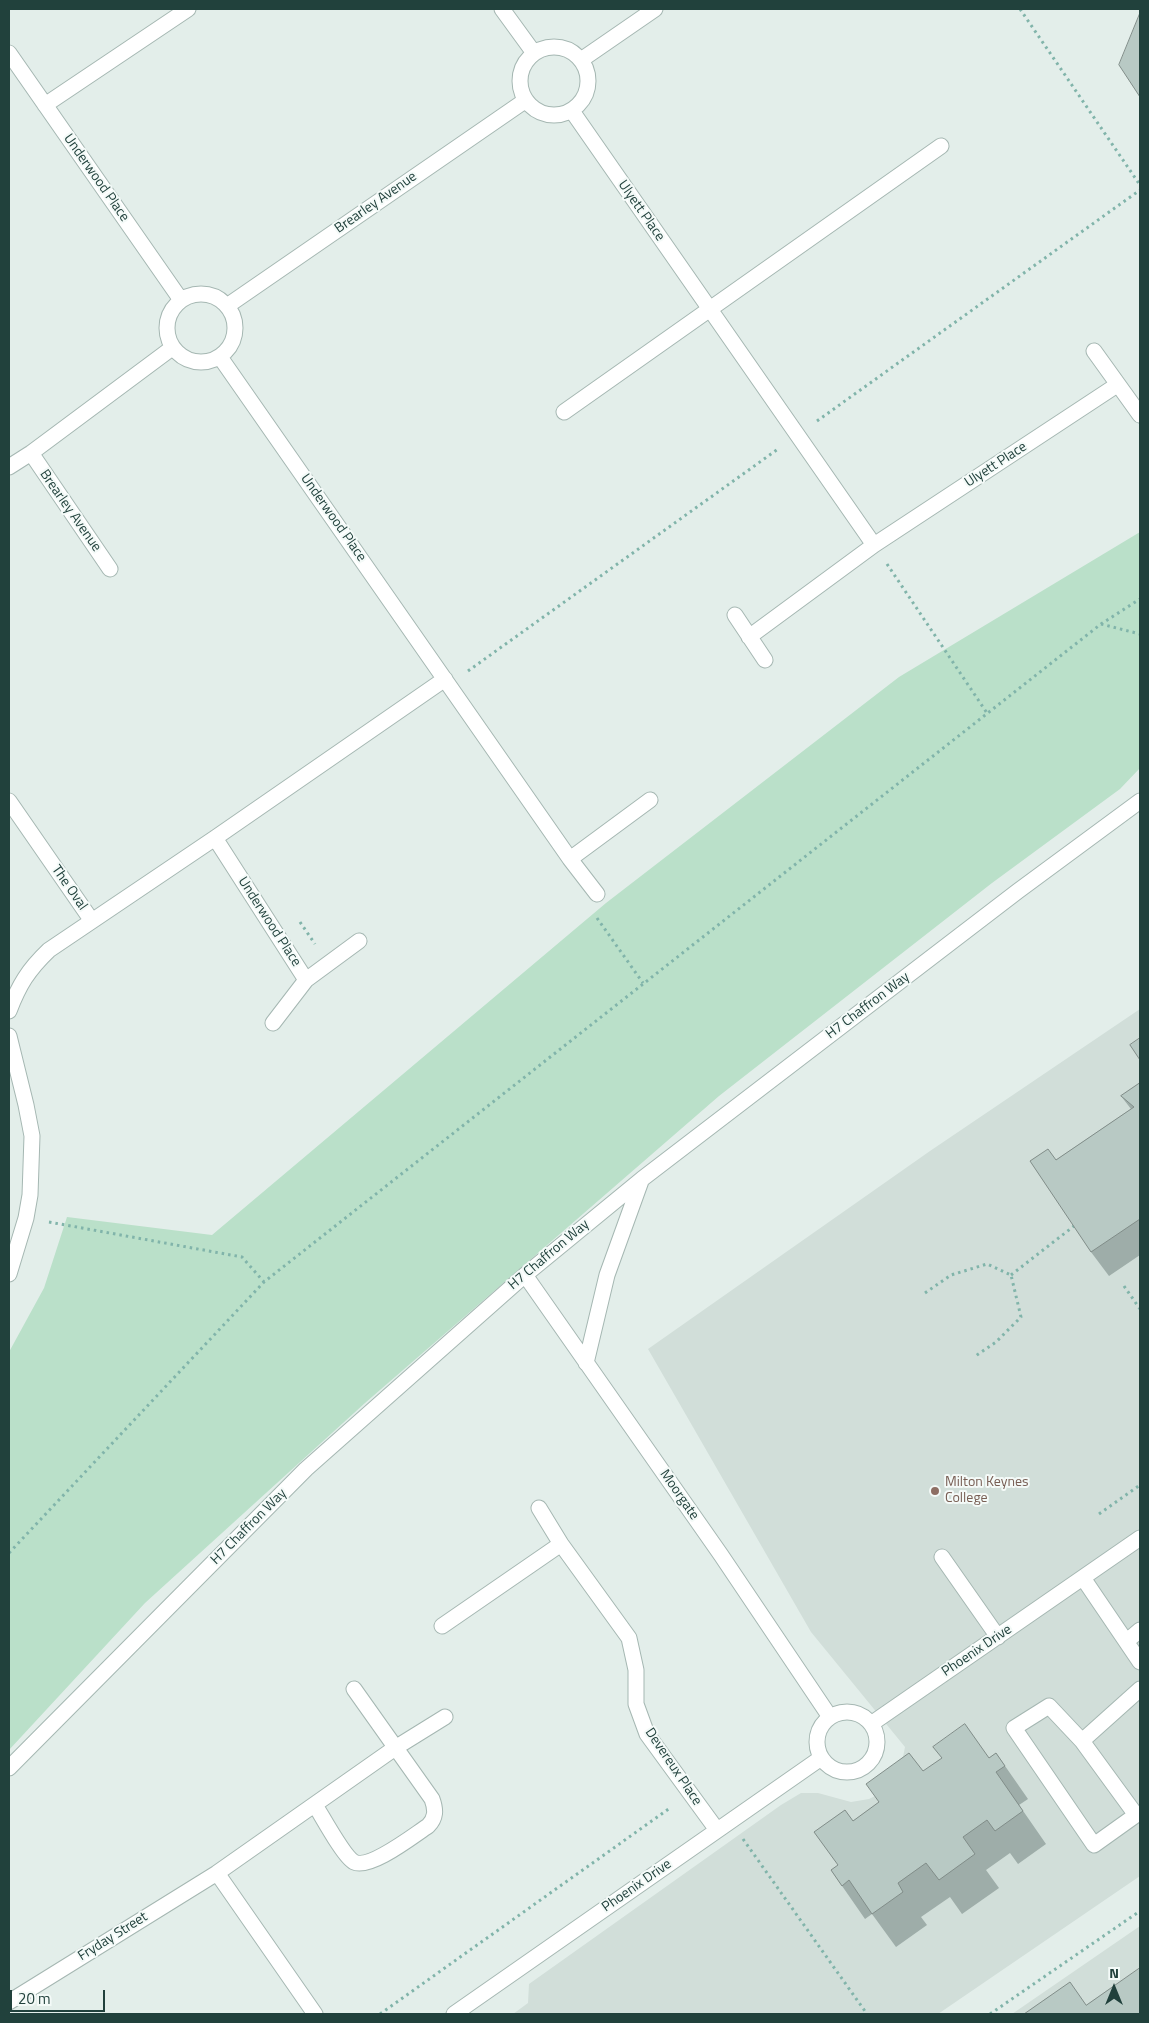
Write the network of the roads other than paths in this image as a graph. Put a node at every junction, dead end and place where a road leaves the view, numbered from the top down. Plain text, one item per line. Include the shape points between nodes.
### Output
1 (188, 9) edge
2 (502, 9) edge
3 (655, 9) edge
4 (9, 53) edge
5 (534, 53) junction
6 (581, 60) junction
7 (526, 100) junction
8 (45, 105) junction
9 (572, 111) junction
10 (941, 146) dead end
11 (181, 300) junction
12 (227, 306) junction
13 (711, 310) junction
14 (172, 348) junction
15 (1094, 351) dead end
16 (220, 357) junction
17 (1117, 385) junction
18 (564, 412) dead end
19 (1140, 415) edge
20 (31, 453) junction
21 (9, 467) edge
22 (874, 545) junction
23 (110, 568) dead end
24 (735, 615) dead end
25 (750, 637) junction
26 (765, 660) dead end
27 (445, 679) junction
28 (650, 800) dead end
29 (9, 801) edge
30 (1140, 801) edge
31 (215, 838) junction
32 (570, 859) junction
33 (597, 894) dead end
34 (92, 921) junction
35 (359, 942) dead end
36 (306, 980) junction
37 (9, 1011) edge
38 (273, 1023) dead end
39 (9, 1036) edge
40 (642, 1179) junction
41 (9, 1274) edge
42 (525, 1275) junction
43 (586, 1363) junction
44 (539, 1508) dead end
45 (1140, 1538) edge
46 (561, 1544) junction
47 (942, 1557) dead end
48 (1083, 1578) junction
49 (442, 1626) dead end
50 (1140, 1630) edge
51 (998, 1637) junction
52 (1126, 1641) junction
53 (1140, 1662) edge
54 (354, 1688) dead end
55 (1140, 1689) edge
56 (830, 1716) junction
57 (445, 1717) dead end
58 (871, 1724) junction
59 (1082, 1741) junction
60 (395, 1748) junction
61 (820, 1758) junction
62 (9, 1768) edge
63 (315, 1805) junction
64 (717, 1830) junction
65 (217, 1873) junction
66 (9, 2002) edge
67 (315, 2014) edge
68 (454, 2014) edge

1 - 8 street
2 - 5 street
3 - 6 street
4 - 8 street, Underwood Place
5 - 6 street via 554,46 574,52
5 - 7 street via 526,60 520,80
6 - 9 street via 589,81 581,103
7 - 9 street via 542,113 562,115
7 - 12 street, Brearley Avenue
8 - 11 street, Underwood Place
9 - 13 street, Ulyett Place
10 - 13 street
11 - 12 street via 205,294 218,298
11 - 14 street via 167,319 166,334
12 - 16 street via 234,318 235,333 230,346
13 - 18 street
13 - 22 street, Ulyett Place
14 - 16 street via 183,358 194,362 208,362
14 - 20 street
15 - 17 street
16 - 27 street, Underwood Place
17 - 19 street
17 - 22 street, Ulyett Place
20 - 21 street
20 - 23 street, Brearley Avenue
22 - 25 street, Ulyett Place
24 - 25 street
25 - 26 street
27 - 31 street
27 - 32 street, Underwood Place
28 - 32 street
29 - 34 street, The Oval
30 - 40 street, H7 Chaffron Way
31 - 34 street
31 - 36 street, Underwood Place
32 - 33 street, Underwood Place
34 - 37 street, The Oval via 32,966
35 - 36 street, Underwood Place
36 - 38 street, Underwood Place
39 - 41 street via 32,1136 30,1195
40 - 42 street, H7 Chaffron Way
40 - 43 street via 607,1275
42 - 43 street, Moorgate
42 - 62 street, H7 Chaffron Way via 306,1469
43 - 56 street, Moorgate
44 - 46 street, Devereux Place
45 - 48 street, Phoenix Drive
46 - 49 street
46 - 64 street, Devereux Place via 629,1638 636,1670 636,1704 647,1734
47 - 51 street
48 - 51 street, Phoenix Drive
48 - 52 street
50 - 52 street
51 - 58 street, Phoenix Drive
52 - 53 street
54 - 60 street
55 - 59 street
56 - 58 street via 852,1712
56 - 61 street via 819,1728 816,1743
57 - 60 street, Fryday Street
58 - 61 street via 877,1739 874,1755 864,1767 848,1772 832,1769
59 - 59 street via 1136,1815 1094,1845 1014,1728 1049,1706
60 - 63 street, Fryday Street
60 - 63 street via 436,1809 428,1826 375,1860 354,1862
61 - 64 street, Phoenix Drive
63 - 65 street, Fryday Street
64 - 68 street, Phoenix Drive
65 - 66 street, Fryday Street
65 - 67 street

